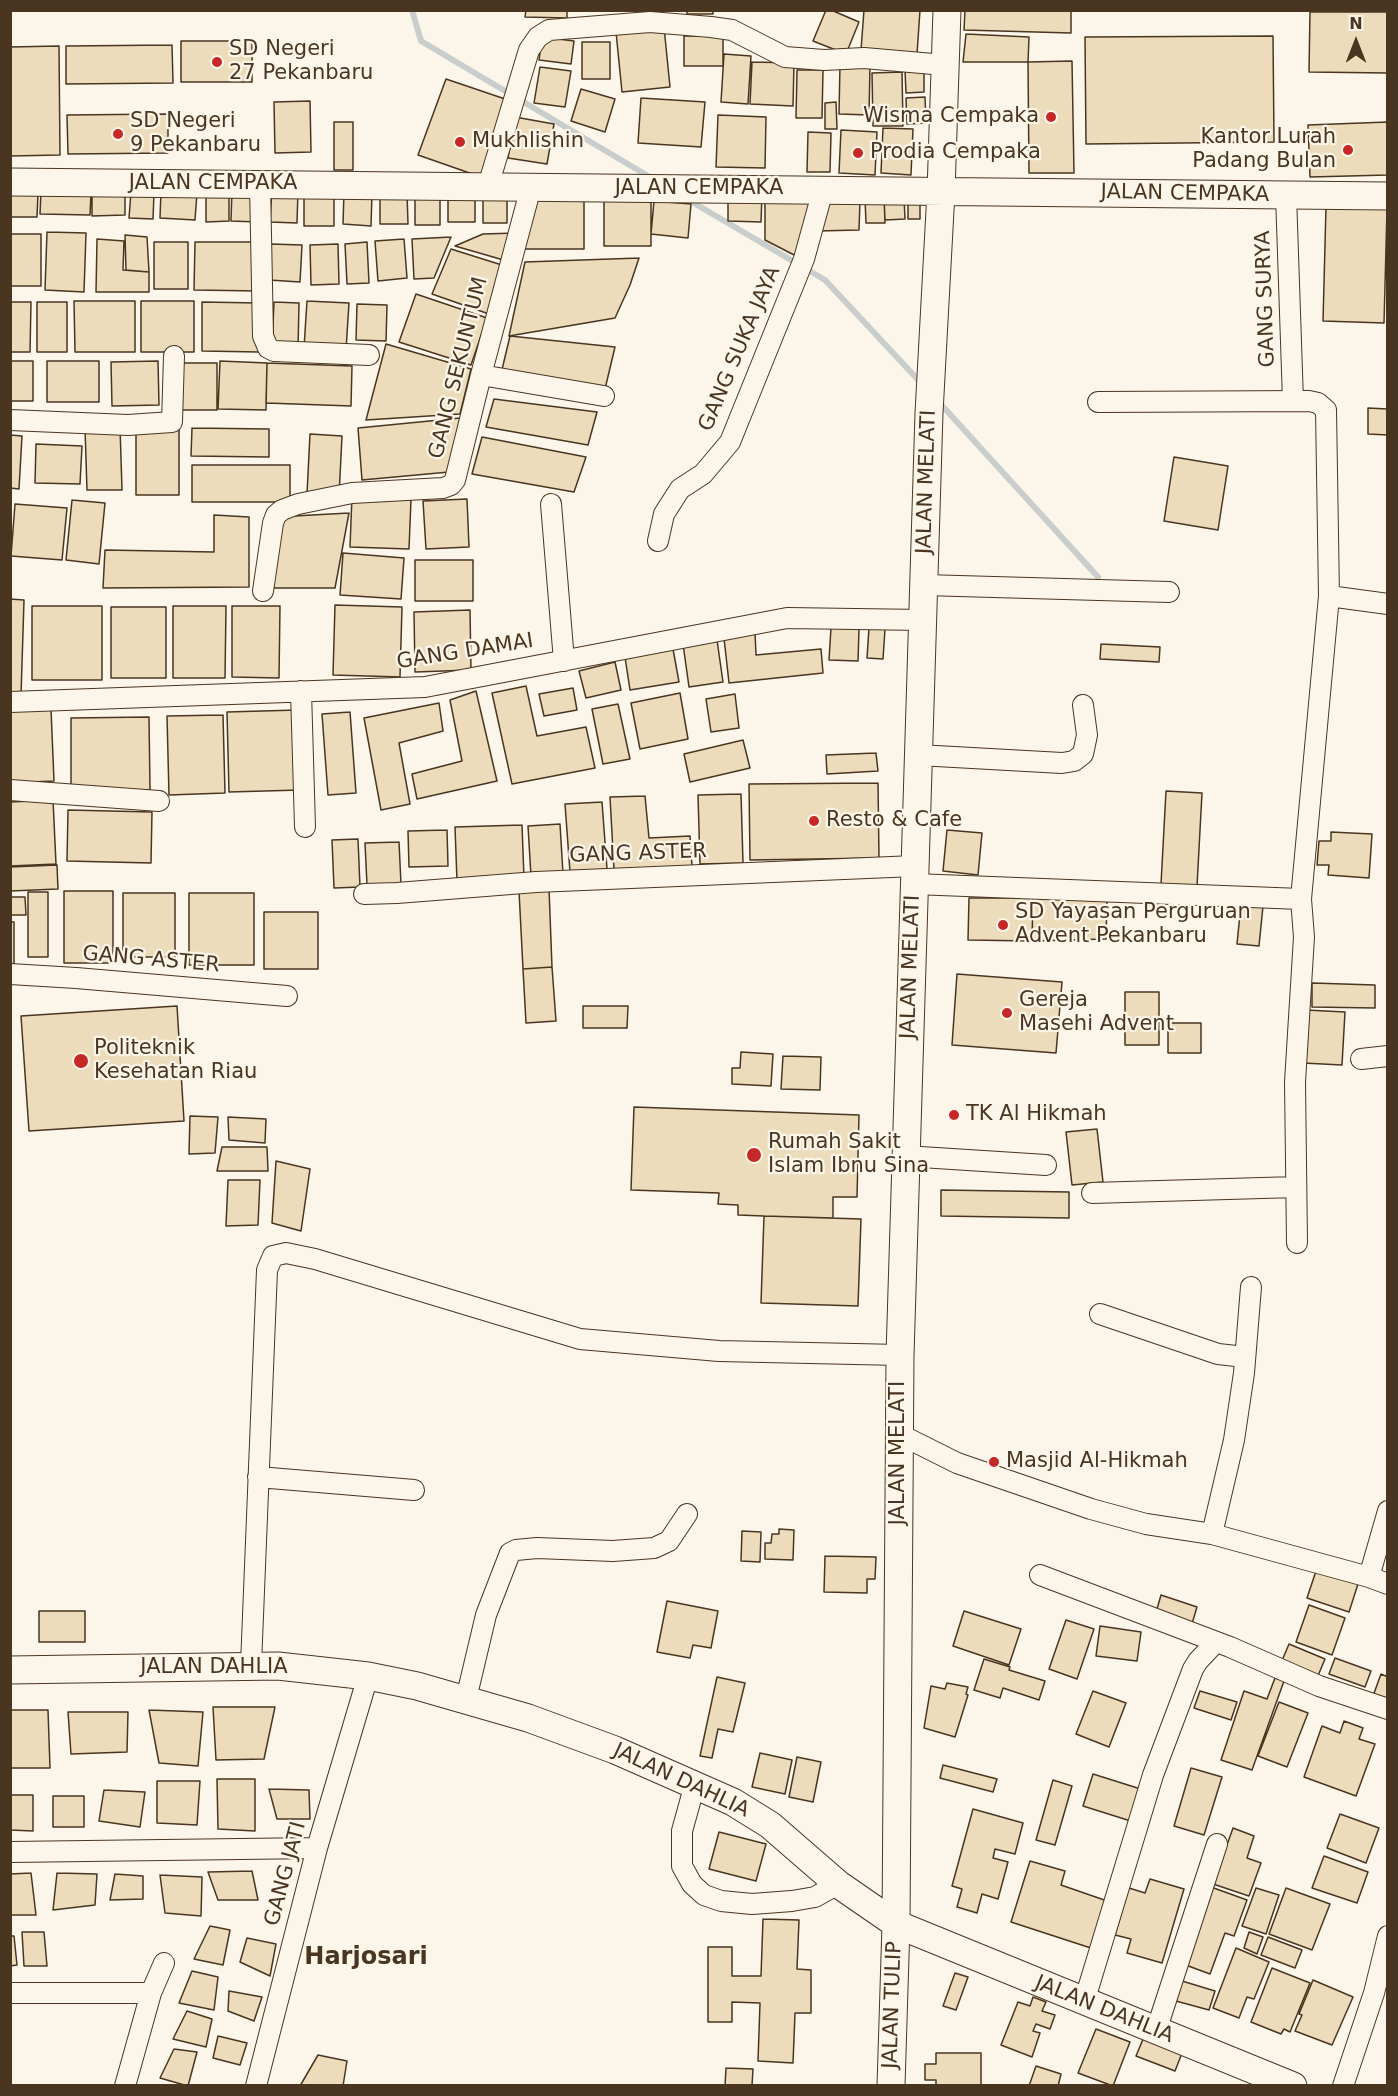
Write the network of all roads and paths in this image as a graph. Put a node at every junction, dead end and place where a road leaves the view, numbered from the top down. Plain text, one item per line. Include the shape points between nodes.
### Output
1 (947, 10) edge
2 (945, 65) junction
3 (10, 183) edge
4 (260, 184) junction
5 (488, 186) junction
6 (531, 187) junction
7 (823, 190) junction
8 (941, 192) junction
9 (1286, 195) junction
10 (1388, 196) edge
11 (369, 355) dead end
12 (174, 357) dead end
13 (481, 375) junction
14 (604, 396) dead end
15 (1293, 401) junction
16 (1098, 402) dead end
17 (10, 420) edge
18 (551, 504) dead end
19 (658, 541) dead end
20 (924, 585) junction
21 (263, 591) dead end
22 (1169, 591) dead end
23 (1329, 596) junction
24 (1388, 604) edge
25 (923, 620) junction
26 (564, 661) junction
27 (301, 691) junction
28 (10, 702) edge
29 (1083, 705) dead end
30 (918, 755) junction
31 (10, 790) edge
32 (159, 801) dead end
33 (305, 827) dead end
34 (914, 875) junction
35 (364, 894) dead end
36 (1301, 899) junction
37 (10, 974) edge
38 (287, 996) dead end
39 (1388, 1056) edge
40 (1361, 1059) dead end
41 (905, 1156) junction
42 (1046, 1164) dead end
43 (1296, 1187) junction
44 (1092, 1193) dead end
45 (1297, 1243) dead end
46 (1251, 1287) dead end
47 (1100, 1314) dead end
48 (900, 1355) junction
49 (1245, 1357) junction
50 (899, 1434) junction
51 (258, 1477) junction
52 (414, 1490) dead end
53 (1388, 1511) edge
54 (687, 1514) dead end
55 (1212, 1534) junction
56 (1040, 1575) dead end
57 (1378, 1581) edge
58 (1215, 1643) junction
59 (250, 1665) junction
60 (10, 1670) edge
61 (368, 1676) junction
62 (466, 1699) junction
63 (1388, 1709) edge
64 (695, 1784) junction
65 (1217, 1844) dead end
66 (317, 1848) junction
67 (10, 1852) edge
68 (837, 1884) junction
69 (896, 1924) junction
70 (1388, 1936) edge
71 (164, 1963) dead end
72 (10, 1993) edge
73 (151, 1993) junction
74 (1084, 2002) junction
75 (1156, 2031) junction
76 (125, 2085) edge
77 (256, 2085) edge
78 (891, 2085) edge
79 (1293, 2085) edge
80 (1343, 2085) edge

1 - 2 street, JALAN MELATI
2 - 5 street via 785,57 732,30 650,22 549,30 529,50
2 - 8 street, JALAN MELATI
3 - 4 street, JALAN CEMPAKA
4 - 5 street, JALAN CEMPAKA
4 - 11 street via 263,336 268,348
5 - 6 street, JALAN CEMPAKA
6 - 7 street, JALAN CEMPAKA
6 - 13 street, GANG SEKUNTUM
7 - 8 street, JALAN CEMPAKA
7 - 19 street, GANG SUKA JAYA via 804,259 730,441 703,474 680,489 664,514
8 - 9 street, JALAN CEMPAKA
8 - 20 street, JALAN MELATI
9 - 10 street, JALAN CEMPAKA
9 - 15 street, GANG SURYA
12 - 17 street via 172,422 128,425
13 - 14 street
13 - 21 street, GANG SEKUNTUM via 451,485 352,493 282,510 273,523
15 - 16 street
15 - 23 street via 1309,401 1326,410
18 - 26 street
20 - 22 street
20 - 25 street, JALAN MELATI
23 - 24 street
23 - 36 street
25 - 26 street, GANG DAMAI via 787,618
25 - 30 street, JALAN MELATI
26 - 27 street, GANG DAMAI via 424,687
27 - 28 street, GANG DAMAI
27 - 33 street
29 - 30 street via 1087,735 1083,754 1074,761
30 - 34 street, JALAN MELATI
31 - 32 street
34 - 35 street, GANG ASTER via 536,882
34 - 36 street, GANG ASTER
34 - 41 street, JALAN MELATI
36 - 43 street via 1304,937 1295,1082
37 - 38 street, GANG ASTER
39 - 40 street
41 - 42 street
41 - 48 street, JALAN MELATI
43 - 44 street
43 - 45 street
46 - 49 street
47 - 49 street via 1218,1354
48 - 50 street, JALAN MELATI
48 - 51 street via 719,1351 580,1339 315,1258 286,1253 273,1256 267,1270
49 - 55 street via 1234,1440
50 - 55 street via 966,1467 1091,1509 1146,1524
50 - 69 street, JALAN MELATI
51 - 52 street
51 - 59 street
53 - 57 street
54 - 62 street via 669,1541 654,1548 537,1548 510,1553 486,1615
55 - 57 street
56 - 58 street
58 - 63 street via 1319,1686
58 - 74 street via 1193,1669 1153,1775
59 - 60 street, JALAN DAHLIA
59 - 61 street, JALAN DAHLIA
61 - 62 street, JALAN DAHLIA
61 - 66 street, GANG JATI
62 - 64 street, JALAN DAHLIA via 615,1750
64 - 68 street, JALAN DAHLIA via 770,1825
64 - 68 street via 682,1831 682,1866 704,1895 721,1901 772,1903 814,1896
65 - 75 street
66 - 67 street
66 - 77 street, GANG JATI
68 - 69 street, JALAN DAHLIA
69 - 74 street, JALAN DAHLIA
69 - 78 street, JALAN TULIP
70 - 80 street via 1374,1993
71 - 73 street
72 - 73 street
73 - 76 street
74 - 75 street, JALAN DAHLIA
75 - 79 street, JALAN DAHLIA

